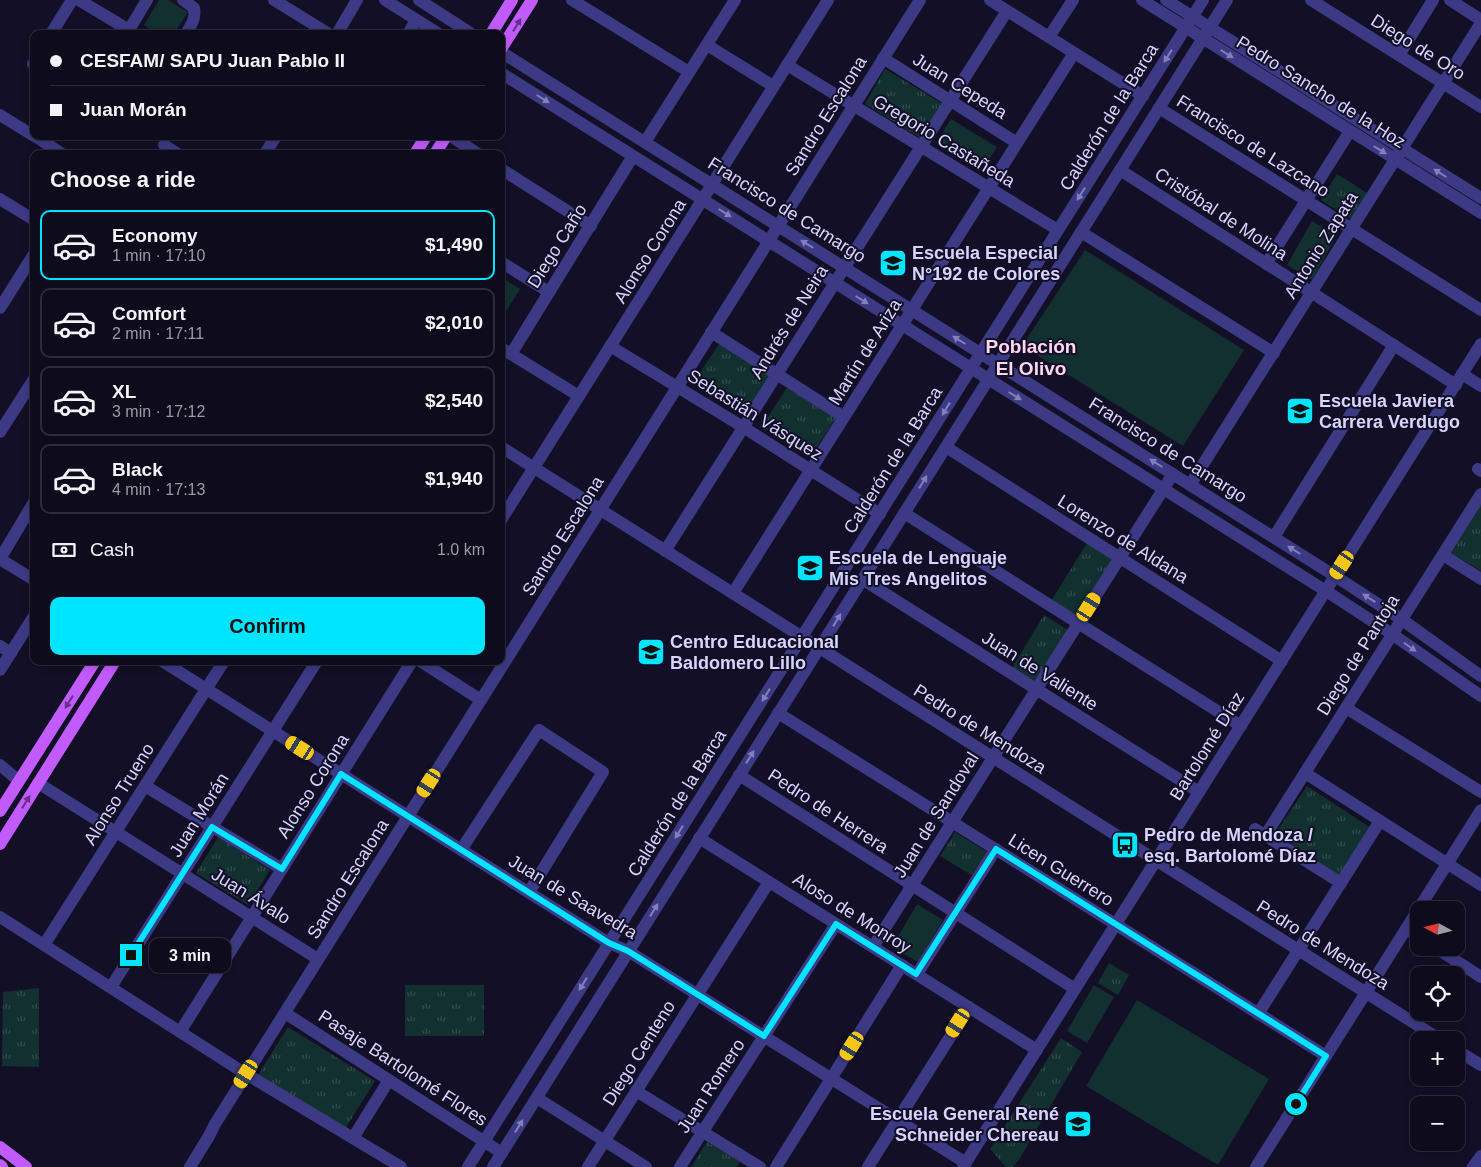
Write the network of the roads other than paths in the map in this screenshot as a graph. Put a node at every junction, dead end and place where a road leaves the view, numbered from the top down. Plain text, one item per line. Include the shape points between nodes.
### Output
1 (72, 0) edge
2 (147, 0) edge
3 (274, 0) edge
4 (357, 0) edge
5 (385, 0) edge
6 (418, 0) edge
7 (512, 0) edge
8 (532, 0) edge
9 (572, 0) edge
10 (828, 0) edge
11 (920, 0) edge
12 (990, 0) edge
13 (1073, 0) edge
14 (1142, 0) edge
15 (1166, 0) edge
16 (1203, 0) edge
17 (1227, 0) edge
18 (1311, 0) edge
19 (1433, 0) edge
20 (1450, 0) edge
21 (731, 1) edge
22 (87, 2) edge
23 (187, 2) edge
24 (434, 4) edge
25 (1007, 11) junction
26 (416, 20) junction
27 (1189, 22) junction
28 (1481, 22) edge
29 (53, 30) edge
30 (121, 30) edge
31 (189, 30) edge
32 (323, 30) edge
33 (339, 30) edge
34 (410, 30) edge
35 (432, 30) edge
36 (467, 30) edge
37 (493, 30) edge
38 (1206, 33) junction
39 (1049, 37) junction
40 (505, 44) edge
41 (706, 45) junction
42 (1074, 53) junction
43 (505, 54) edge
44 (1399, 55) junction
45 (883, 58) junction
46 (786, 65) junction
47 (689, 72) junction
48 (505, 76) edge
49 (1443, 83) junction
50 (773, 86) junction
51 (1143, 96) junction
52 (950, 100) junction
53 (853, 107) junction
54 (1481, 107) edge
55 (1159, 108) junction
56 (0, 114) edge
57 (1350, 131) junction
58 (30, 133) edge
59 (40, 140) edge
60 (457, 140) edge
61 (645, 142) junction
62 (1017, 143) junction
63 (164, 145) dead end
64 (920, 147) junction
65 (56, 150) edge
66 (172, 150) edge
67 (472, 150) edge
68 (1399, 154) junction
69 (633, 156) junction
70 (1120, 170) junction
71 (505, 171) edge
72 (712, 184) junction
73 (988, 189) junction
74 (1481, 198) edge
75 (0, 199) edge
76 (702, 199) junction
77 (1306, 200) junction
78 (1481, 213) edge
79 (30, 218) edge
80 (590, 226) junction
81 (778, 226) junction
82 (1352, 229) junction
83 (1058, 230) junction
84 (1081, 232) junction
85 (768, 241) junction
86 (30, 260) edge
87 (505, 264) edge
88 (1266, 264) junction
89 (844, 267) junction
90 (835, 282) junction
91 (549, 292) junction
92 (1312, 293) junction
93 (0, 308) edge
94 (912, 310) junction
95 (1481, 310) edge
96 (902, 325) junction
97 (711, 332) junction
98 (1481, 344) edge
99 (1394, 345) junction
100 (610, 346) junction
101 (506, 351) edge
102 (981, 353) junction
103 (1274, 353) junction
104 (998, 364) junction
105 (972, 368) junction
106 (777, 374) junction
107 (988, 379) junction
108 (1459, 379) junction
109 (30, 385) edge
110 (1481, 386) edge
111 (677, 387) junction
112 (579, 396) junction
113 (844, 417) junction
114 (743, 427) junction
115 (0, 432) edge
116 (946, 447) junction
117 (505, 450) edge
118 (534, 468) junction
119 (810, 471) junction
120 (1173, 474) junction
121 (1190, 484) junction
122 (1164, 489) junction
123 (1481, 494) edge
124 (30, 509) edge
125 (600, 510) junction
126 (904, 513) junction
127 (505, 514) edge
128 (880, 514) junction
129 (1274, 537) junction
130 (665, 550) junction
131 (1443, 555) junction
132 (1120, 558) junction
133 (0, 559) edge
134 (1335, 576) junction
135 (30, 578) edge
136 (862, 579) junction
137 (1481, 579) edge
138 (1326, 591) junction
139 (733, 593) junction
140 (1401, 619) junction
141 (30, 621) edge
142 (1078, 623) junction
143 (1392, 634) junction
144 (802, 637) junction
145 (819, 648) junction
146 (5, 649) edge
147 (1282, 661) junction
148 (505, 662) edge
149 (92, 665) edge
150 (112, 665) edge
151 (168, 665) edge
152 (221, 665) edge
153 (314, 665) edge
154 (409, 665) edge
155 (426, 665) edge
156 (503, 665) edge
157 (0, 670) edge
158 (1481, 676) edge
159 (206, 689) junction
160 (1037, 689) junction
161 (1481, 696) edge
162 (481, 700) junction
163 (1346, 708) junction
164 (778, 714) junction
165 (1241, 726) junction
166 (273, 731) junction
167 (993, 758) junction
168 (0, 765) edge
169 (1305, 773) junction
170 (341, 774) junction
171 (739, 775) junction
172 (19, 780) junction
173 (38, 783) junction
174 (145, 786) junction
175 (1199, 792) junction
176 (1481, 792) edge
177 (1481, 810) edge
178 (0, 811) edge
179 (408, 816) junction
180 (1380, 821) junction
181 (952, 822) junction
182 (212, 827) junction
183 (116, 832) junction
184 (699, 838) junction
185 (0, 844) edge
186 (996, 849) junction
187 (461, 850) junction
188 (1156, 860) junction
189 (1447, 863) junction
190 (282, 869) junction
191 (183, 873) junction
192 (769, 882) junction
193 (1341, 883) junction
194 (912, 885) junction
195 (1481, 885) edge
196 (529, 892) junction
197 (956, 913) junction
198 (0, 917) edge
199 (252, 917) junction
200 (836, 924) junction
201 (1116, 925) junction
202 (1406, 928) junction
203 (1410, 931) edge
204 (609, 943) junction
205 (44, 945) junction
206 (873, 947) junction
207 (1298, 950) junction
208 (628, 951) junction
209 (1448, 956) edge
210 (318, 959) junction
211 (902, 966) junction
212 (916, 974) junction
213 (1481, 977) edge
214 (111, 988) junction
215 (1075, 989) junction
216 (1366, 993) junction
217 (698, 994) junction
218 (969, 1007) junction
219 (284, 1013) junction
220 (1258, 1014) junction
221 (1427, 1031) edge
222 (180, 1032) junction
223 (764, 1036) junction
224 (1037, 1050) junction
225 (1465, 1055) edge
226 (1326, 1056) junction
227 (1481, 1065) edge
228 (246, 1074) junction
229 (831, 1079) junction
230 (389, 1080) junction
231 (636, 1091) junction
232 (537, 1098) junction
233 (898, 1120) junction
234 (702, 1132) junction
235 (352, 1138) junction
236 (484, 1141) junction
237 (604, 1141) junction
238 (0, 1147) edge
239 (502, 1153) junction
240 (1481, 1156) edge
241 (965, 1165) edge
242 (26, 1167) edge
243 (190, 1167) edge
244 (401, 1167) edge
245 (468, 1167) edge
246 (493, 1167) edge
247 (588, 1167) edge
248 (646, 1167) edge
249 (680, 1167) edge
250 (760, 1167) edge
251 (776, 1167) edge
252 (868, 1167) edge
253 (1256, 1167) edge
254 (1473, 1167) edge

1 - 29 street
2 - 30 street
3 - 32 street
4 - 33 street
5 - 26 street
6 - 24 street
7 - 37 main road
40 -> 8 main road
9 - 47 street
10 - 46 street, Alonso Corona
11 - 45 street, Sandro Escalona
12 - 25 street
13 - 39 street
14 - 27 street, Pedro Sancho de la Hoz
15 - 27 street, Pedro Sancho de la Hoz
16 - 27 street, Calderón de la Barca
17 - 38 street
18 - 44 street, Diego de Oro
19 - 44 street
20 - 28 street
21 - 41 street
22 - 30 street
23 - 31 street via 195,14
24 - 36 street
25 - 39 street
25 - 52 street, Andrés de Neira
26 - 34 street
26 - 35 street
27 - 38 street, Pedro Sancho de la Hoz
27 -> 51 street, Calderón de la Barca
28 - 49 street, Antonio Zapata
38 - 55 street
38 -> 57 street, Pedro Sancho de la Hoz
38 - 68 street, Pedro Sancho de la Hoz
39 - 42 street
41 - 47 street
41 - 50 street
42 - 51 street
42 - 62 street, Martín de Ariza
43 - 61 street, Francisco de Camargo
44 - 49 street, Diego de Oro
45 - 52 street, Juan Cepeda
45 - 53 street, Sandro Escalona
46 - 50 street, Alonso Corona
46 - 53 street, Gregorio Castañeda
47 - 61 street
48 -> 69 street, Francisco de Camargo
49 - 54 street, Diego de Oro
49 - 68 street, Antonio Zapata
50 - 72 street, Alonso Corona
51 -> 83 street, Calderón de la Barca
52 - 62 street, Juan Cepeda
52 - 64 street, Andrés de Neira
53 - 64 street, Gregorio Castañeda
53 - 81 street, Sandro Escalona
55 - 70 street
55 - 77 street, Francisco de Lazcano
56 - 58 street
57 -> 68 street, Pedro Sancho de la Hoz
57 - 77 street, Antonio Zapata
59 - 65 street
60 - 67 street
61 - 72 street, Francisco de Camargo
62 - 73 street, Martín de Ariza
63 - 66 street
64 - 73 street, Gregorio Castañeda
64 - 89 street, Andrés de Neira
74 -> 68 street, Pedro Sancho de la Hoz
68 - 78 street, Pedro Sancho de la Hoz
68 - 82 street, Antonio Zapata
69 - 76 street, Francisco de Camargo
69 - 80 street, Diego Caño
70 - 84 street
70 - 88 street, Cristóbal de Molina
71 - 80 street
72 - 76 street, Alonso Corona
72 - 81 street, Francisco de Camargo
73 - 83 street, Gregorio Castañeda
73 - 94 street, Martín de Ariza
75 - 79 street
76 -> 85 street, Francisco de Camargo
76 - 100 street, Alonso Corona
77 - 82 street, Francisco de Lazcano
77 - 88 street, Antonio Zapata
80 - 91 street, Diego Caño
81 - 85 street, Sandro Escalona
89 -> 81 street, Francisco de Camargo
82 - 92 street, Antonio Zapata
82 - 95 street, Francisco de Lazcano
83 - 102 street, Calderón de la Barca
84 - 103 street
84 - 104 street
85 - 90 street, Francisco de Camargo
85 - 97 street, Sandro Escalona
86 - 93 street
87 - 91 street
88 - 92 street, Cristóbal de Molina
89 - 90 street, Andrés de Neira
89 - 94 street, Francisco de Camargo
90 -> 96 street, Francisco de Camargo
90 - 106 street, Andrés de Neira
91 - 101 street, Diego Caño
92 - 99 street, Cristóbal de Molina
92 - 103 street, Antonio Zapata
94 - 96 street, Martín de Ariza
102 -> 94 street, Francisco de Camargo
96 - 105 street, Francisco de Camargo
96 - 113 street, Martín de Ariza
97 - 106 street
97 - 111 street, Sandro Escalona
98 - 108 street, Bartolomé Díaz
99 - 108 street, Cristóbal de Molina
99 - 129 street
100 - 111 street, Sebastián Vásquez
100 - 112 street, Alonso Corona
101 - 112 street
102 - 104 street, Francisco de Camargo
102 - 105 street, Calderón de la Barca
103 - 121 street, Antonio Zapata
104 - 107 street
120 -> 104 street, Francisco de Camargo
105 - 107 street, Francisco de Camargo
105 -> 128 street, Calderón de la Barca
106 - 113 street
106 - 114 street, Andrés de Neira
107 - 116 street
107 -> 122 street, Francisco de Camargo
108 - 110 street, Cristóbal de Molina
108 - 134 street, Bartolomé Díaz
109 - 115 street
111 - 114 street, Sebastián Vásquez
111 - 125 street, Sandro Escalona
112 - 118 street, Alonso Corona
113 - 119 street, Martín de Ariza
114 - 119 street, Sebastián Vásquez
114 - 130 street, Andrés de Neira
126 -> 116 street
116 - 132 street, Lorenzo de Aldana
117 - 118 street, Pedro de Mendoza
118 - 125 street, Pedro de Mendoza
118 - 127 street, Alonso Corona
119 - 128 street, Sebastián Vásquez
119 - 139 street, Martín de Ariza
120 - 121 street, Francisco de Camargo
120 - 122 street, Juan de Sandoval
121 - 129 street, Francisco de Camargo
122 - 132 street, Juan de Sandoval
122 - 138 street, Francisco de Camargo
123 - 131 street, Diego de Pantoja
124 - 133 street
125 - 130 street, Pedro de Mendoza
125 - 148 street, Sandro Escalona
126 - 136 street
126 - 142 street
128 - 144 street, Calderón de la Barca
134 -> 129 street, Francisco de Camargo
130 - 139 street, Pedro de Mendoza
131 - 137 street
131 - 140 street, Diego de Pantoja
132 - 142 street, Juan de Sandoval
132 - 147 street, Lorenzo de Aldana
133 - 135 street
134 - 138 street, Bartolomé Díaz
140 -> 134 street, Francisco de Camargo
145 -> 136 street
136 - 160 street, Juan de Valiente
138 - 143 street, Francisco de Camargo
138 - 147 street, Bartolomé Díaz
139 - 144 street, Pedro de Mendoza
140 - 143 street, Diego de Pantoja
140 - 158 street, Francisco de Camargo
141 - 146 street
142 - 160 street, Juan de Sandoval
142 - 165 street
143 -> 161 street, Francisco de Camargo
143 - 163 street, Diego de Pantoja
144 - 145 street, Pedro de Mendoza
144 -> 204 street, Calderón de la Barca
145 - 164 street
145 - 167 street, Pedro de Mendoza
146 - 157 street
147 - 165 street, Bartolomé Díaz
149 -> 172 main road
150 - 173 main road
151 - 159 street, Juan de Saavedra
152 - 159 street, Alonso Trueno
153 - 166 street, Juan Morán
154 - 170 street, Alonso Corona
155 - 162 street
156 - 162 street, Sandro Escalona
159 - 166 street, Juan de Saavedra
159 - 174 street, Alonso Trueno
160 - 167 street, Juan de Sandoval
160 - 175 street, Juan de Valiente
162 - 179 street, Sandro Escalona
163 - 169 street, Diego de Pantoja
163 - 176 street
171 -> 164 street
164 - 181 street, Licen Guerrero
165 - 175 street, Bartolomé Díaz
166 - 170 street, Juan de Saavedra
166 - 182 street, Juan Morán
167 - 181 street, Juan de Sandoval
167 - 188 street, Pedro de Mendoza
168 - 172 street
169 - 180 street
169 - 193 street, Diego de Pantoja via 1260,832
170 - 179 street, Juan de Saavedra
170 - 190 street, Alonso Corona
171 - 184 street
171 - 194 street, Pedro de Herrera
172 - 178 main road
173 - 183 street, Juan Ávalo
185 -> 173 main road
174 - 182 street
174 - 183 street, Alonso Trueno
175 - 188 street, Bartolomé Díaz
177 - 189 street
179 - 187 street, Juan de Saavedra
179 - 210 street, Sandro Escalona
180 - 189 street
180 - 193 street
181 - 186 street, Licen Guerrero
181 - 194 street, Juan de Sandoval
182 - 190 street
182 - 191 street, Juan Morán
183 - 191 street, Juan Ávalo
183 - 205 street, Alonso Trueno
184 - 192 street, Aloso de Monroy
208 -> 184 street
186 - 197 street
186 - 201 street, Licen Guerrero
187 - 196 street, Juan de Saavedra
187 - 196 street via 539,730 603,772
188 - 201 street, Bartolomé Díaz
188 - 207 street, Pedro de Mendoza
189 - 195 street
189 - 202 street
190 - 199 street, Alonso Corona
191 - 199 street, Juan Ávalo
191 - 214 street, Juan Morán
192 - 200 street, Aloso de Monroy
192 - 217 street, Diego Centeno
193 - 207 street
194 - 197 street, Pedro de Herrera
194 - 206 street, Juan de Sandoval
196 - 204 street, Juan de Saavedra
197 - 212 street
197 - 215 street, Pedro de Herrera
198 - 205 street
199 - 210 street, Juan Ávalo
199 - 222 street, Alonso Corona
200 - 206 street, Aloso de Monroy
200 - 223 street, Juan Romero
201 - 215 street, Bartolomé Díaz
201 - 220 street, Licen Guerrero
202 - 203 street
202 - 216 street
204 - 208 street, Juan de Saavedra
204 -> 236 street, Calderón de la Barca
205 - 214 street
206 - 211 street, Aloso de Monroy
207 - 216 street, Pedro de Mendoza
207 - 220 street
208 - 217 street, Juan de Saavedra
208 - 232 street
209 - 213 street
210 - 219 street, Sandro Escalona
211 - 212 street, Aloso de Monroy
211 - 229 street
212 - 218 street, Aloso de Monroy
214 - 222 street
215 - 224 street, Bartolomé Díaz
216 - 221 street, Pedro de Mendoza
216 - 226 street
217 - 223 street, Juan de Saavedra
217 - 231 street, Diego Centeno
218 - 224 street, Aloso de Monroy
218 - 233 street
219 - 228 street, Sandro Escalona
219 - 230 street, Pasaje Bartolomé Flores
220 - 226 street, Licen Guerrero
222 - 228 street
223 - 229 street, Juan de Saavedra
223 - 234 street, Juan Romero
224 - 241 street, Bartolomé Díaz
225 - 227 street
226 - 253 street
228 - 235 street
228 - 243 street, Sandro Escalona
229 - 233 street, Juan de Saavedra
229 - 251 street
230 - 235 street
230 - 236 street, Pasaje Bartolomé Flores
231 - 234 street
231 - 237 street, Diego Centeno
232 - 237 street
239 -> 232 street
233 - 241 street, Juan de Saavedra
233 - 252 street
234 - 249 street, Juan Romero
234 - 250 street
235 - 244 street
236 - 239 street, Pasaje Bartolomé Flores
236 - 245 street, Calderón de la Barca
237 - 247 street, Diego Centeno
237 - 248 street
238 - 242 main road
239 - 246 street
240 - 254 street

